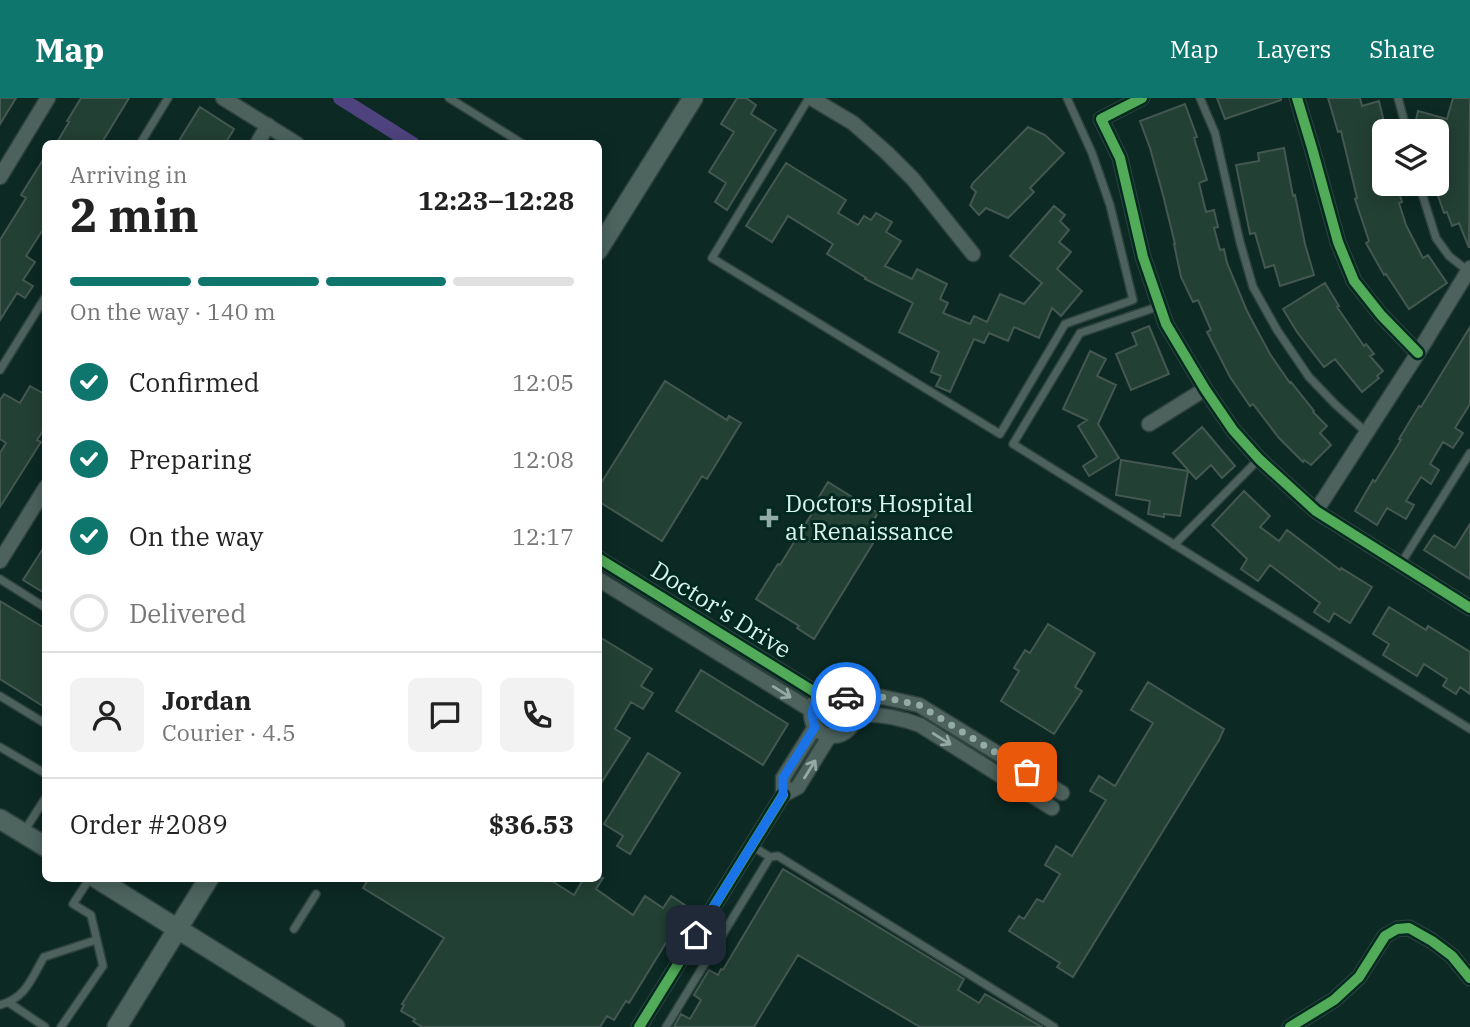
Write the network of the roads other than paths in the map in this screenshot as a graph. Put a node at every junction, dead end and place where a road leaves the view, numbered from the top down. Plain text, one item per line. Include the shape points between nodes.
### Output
1 (48, 98) edge
2 (168, 98) edge
3 (223, 98) edge
4 (449, 98) edge
5 (693, 98) edge
6 (810, 98) edge
7 (1067, 98) edge
8 (1142, 98) edge
9 (1200, 98) edge
10 (1297, 98) edge
11 (1398, 98) edge
12 (1404, 119) edge
13 (268, 125) junction
14 (142, 140) edge
15 (259, 140) edge
16 (291, 140) edge
17 (517, 140) edge
18 (0, 177) edge
19 (1423, 196) edge
20 (602, 244) edge
21 (973, 254) dead end
22 (1469, 270) edge
23 (42, 302) edge
24 (1160, 306) junction
25 (1418, 353) junction
26 (0, 370) edge
27 (1205, 389) junction
28 (1149, 424) dead end
29 (1366, 432) junction
30 (1470, 453) edge
31 (1259, 459) junction
32 (42, 493) edge
33 (1316, 511) junction
34 (1174, 545) junction
35 (0, 561) edge
36 (602, 561) edge
37 (1401, 565) junction
38 (612, 567) junction
39 (0, 579) edge
40 (602, 579) edge
41 (602, 581) edge
42 (42, 605) edge
43 (1470, 608) edge
44 (683, 611) junction
45 (674, 625) junction
46 (711, 628) junction
47 (702, 643) junction
48 (752, 654) junction
49 (743, 668) junction
50 (0, 696) edge
51 (821, 696) junction
52 (875, 706) junction
53 (852, 707) junction
54 (811, 710) junction
55 (929, 711) junction
56 (42, 722) edge
57 (919, 725) junction
58 (815, 727) junction
59 (1470, 729) edge
60 (830, 735) junction
61 (0, 747) edge
62 (42, 772) edge
63 (1027, 772) junction
64 (1018, 787) junction
65 (1062, 793) dead end
66 (783, 795) junction
67 (42, 803) edge
68 (1052, 808) dead end
69 (0, 819) edge
70 (23, 833) junction
71 (42, 845) edge
72 (751, 846) junction
73 (771, 858) junction
74 (87, 882) edge
75 (102, 882) edge
76 (206, 882) edge
77 (316, 894) dead end
78 (177, 929) junction
79 (294, 929) dead end
80 (696, 935) junction
81 (96, 940) junction
82 (715, 947) junction
83 (1470, 978) edge
84 (4, 1003) edge
85 (643, 1026) edge
86 (45, 1027) edge
87 (61, 1027) edge
88 (117, 1027) edge
89 (335, 1027) edge
90 (666, 1027) edge
91 (1054, 1027) edge
92 (1290, 1027) edge

1 - 18 street
2 - 14 lane
3 - 13 street
4 - 17 lane
5 - 20 main road
6 - 7 lane via 712,258 1000,434 1065,324 1133,300 1110,205
6 - 21 street via 853,124 887,153
8 - 24 street via 1101,119 1120,158 1143,257
9 - 29 lane via 1215,132 1253,288 1309,377
10 - 25 street via 1338,242 1354,281
11 - 12 lane
13 - 15 street
13 - 16 street
19 - 22 lane via 1436,238 1448,256
22 - 25 street
23 - 26 lane
24 - 27 street
24 - 34 lane via 1080,333 1013,444
25 - 29 street
27 - 28 street
27 - 31 street
29 - 33 street
30 - 37 lane
31 - 33 street
31 - 34 lane
32 - 35 street
33 - 37 street
34 - 59 lane
36 - 38 street, Doctor's Drive
37 - 43 street
38 - 40 street, Doctor's Drive
38 - 44 street, Doctor's Drive
39 - 42 lane
41 - 45 street, Doctor's Drive
44 - 45 street, Doctor's Drive
44 - 46 street, Doctor's Drive
45 - 47 street, Doctor's Drive
46 - 47 street, Doctor's Drive
46 - 48 street, Doctor's Drive
47 - 49 street, Doctor's Drive
48 - 49 street, Doctor's Drive
48 - 51 street, Doctor's Drive
49 -> 54 street, Doctor's Drive
50 - 56 lane
51 - 53 street, Doctor's Drive via 843,694
51 - 54 street
52 - 53 street, Doctor's Drive
52 - 55 street, Doctor's Drive via 882,697
52 - 57 street, Doctor's Drive
53 - 60 street via 852,724 846,732
54 - 58 street
55 - 57 street
55 - 63 street, Doctor's Drive
57 -> 64 street, Doctor's Drive
58 - 60 street
58 - 66 street via 783,778
66 -> 60 street via 798,787
61 - 62 lane
63 - 64 street
63 - 65 street, Doctor's Drive
64 - 68 street, Doctor's Drive
66 - 72 street
67 - 70 lane
69 - 70 main road
70 - 71 main road
72 - 73 lane
72 - 80 street
73 - 82 lane
73 - 91 lane via 778,856
74 - 81 lane via 73,904 91,915
75 - 78 main road
76 - 78 main road
77 - 79 lane
78 - 88 main road
78 - 89 main road
80 - 82 lane
80 - 85 street
81 - 84 lane via 44,957 21,995
81 - 87 lane via 103,966
82 - 90 lane
83 - 92 street via 1452,956 1432,942 1409,928 1397,929 1385,936 1351,985
84 - 86 lane

